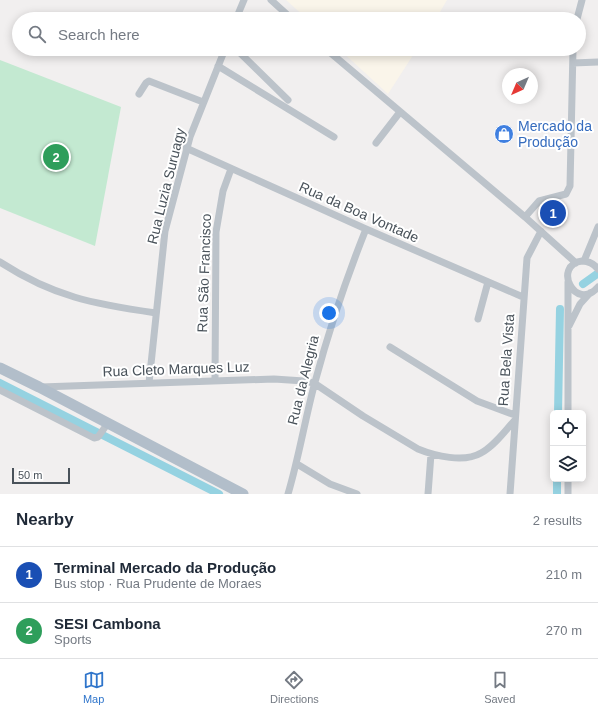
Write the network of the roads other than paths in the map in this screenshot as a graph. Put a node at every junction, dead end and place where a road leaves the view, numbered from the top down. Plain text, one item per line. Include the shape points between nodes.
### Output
1 (244, 0) edge
2 (271, 0) edge
3 (582, 0) edge
4 (239, 12) edge
5 (284, 12) edge
6 (579, 12) edge
7 (222, 56) edge
8 (243, 56) edge
9 (334, 56) edge
10 (573, 56) edge
11 (598, 62) edge
12 (573, 63) junction
13 (218, 66) junction
14 (139, 94) dead end
15 (288, 100) dead end
16 (203, 102) junction
17 (400, 112) junction
18 (334, 137) dead end
19 (376, 143) dead end
20 (186, 148) junction
21 (231, 169) junction
22 (525, 217) junction
23 (598, 227) edge
24 (366, 229) junction
25 (541, 231) junction
26 (584, 261) junction
27 (0, 262) edge
28 (576, 263) junction
29 (598, 269) edge
30 (488, 282) junction
31 (568, 282) junction
32 (598, 287) edge
33 (590, 293) junction
34 (523, 297) junction
35 (156, 313) junction
36 (478, 319) dead end
37 (568, 328) junction
38 (390, 347) dead end
39 (0, 368) edge
40 (214, 380) junction
41 (149, 383) junction
42 (314, 383) junction
43 (39, 387) junction
44 (0, 390) edge
45 (568, 410) edge
46 (515, 418) junction
47 (105, 427) junction
48 (431, 454) junction
49 (297, 464) junction
50 (568, 482) edge
51 (243, 494) edge
52 (288, 494) edge
53 (357, 494) edge
54 (428, 494) edge
55 (510, 494) edge
56 (568, 494) edge

1 - 4 street
2 - 5 street
3 - 6 street
7 - 13 street, Rua Luzia Suruagy
8 - 15 street
9 - 17 street
10 - 12 street
11 - 12 street
12 - 22 street via 569,191 539,201
13 - 16 street, Rua Luzia Suruagy
13 - 18 street
14 - 16 street via 149,81
16 - 20 street, Rua Luzia Suruagy
17 - 19 street
17 - 22 street
20 - 21 street, Rua da Boa Vontade
20 - 35 street, Rua Luzia Suruagy via 165,231
21 - 24 street, Rua da Boa Vontade
21 - 40 street, Rua São Francisco via 222,191 216,232
22 - 25 street
23 - 26 street
24 - 30 street, Rua da Boa Vontade
24 - 42 street, Rua da Alegria via 335,311
25 - 28 street
25 - 34 street, Rua Bela Vista via 527,258
26 - 28 street
26 - 29 street via 592,263
27 - 35 street via 64,295
28 - 31 street via 569,271
30 - 34 street, Rua da Boa Vontade
30 - 36 street
31 - 33 street via 574,291 585,295
31 - 37 street
32 - 33 street
33 - 37 street via 580,304
34 - 46 street, Rua Bela Vista
35 - 41 street, Rua Luzia Suruagy
37 - 45 street
38 - 46 street via 477,401
39 - 43 main road
40 - 41 street, Rua Cleto Marques Luz
40 - 42 street, Rua Cleto Marques Luz via 274,379
41 - 43 street, Rua Cleto Marques Luz
42 - 48 street via 369,420
42 - 49 street, Rua da Alegria
43 - 47 main road
44 - 47 street via 94,438 98,438
46 - 48 street via 480,454 460,457
46 - 55 street, Rua Bela Vista
47 - 51 main road via 162,451
48 - 54 street
49 - 52 street, Rua da Alegria
49 - 53 street via 330,484
50 - 56 street

